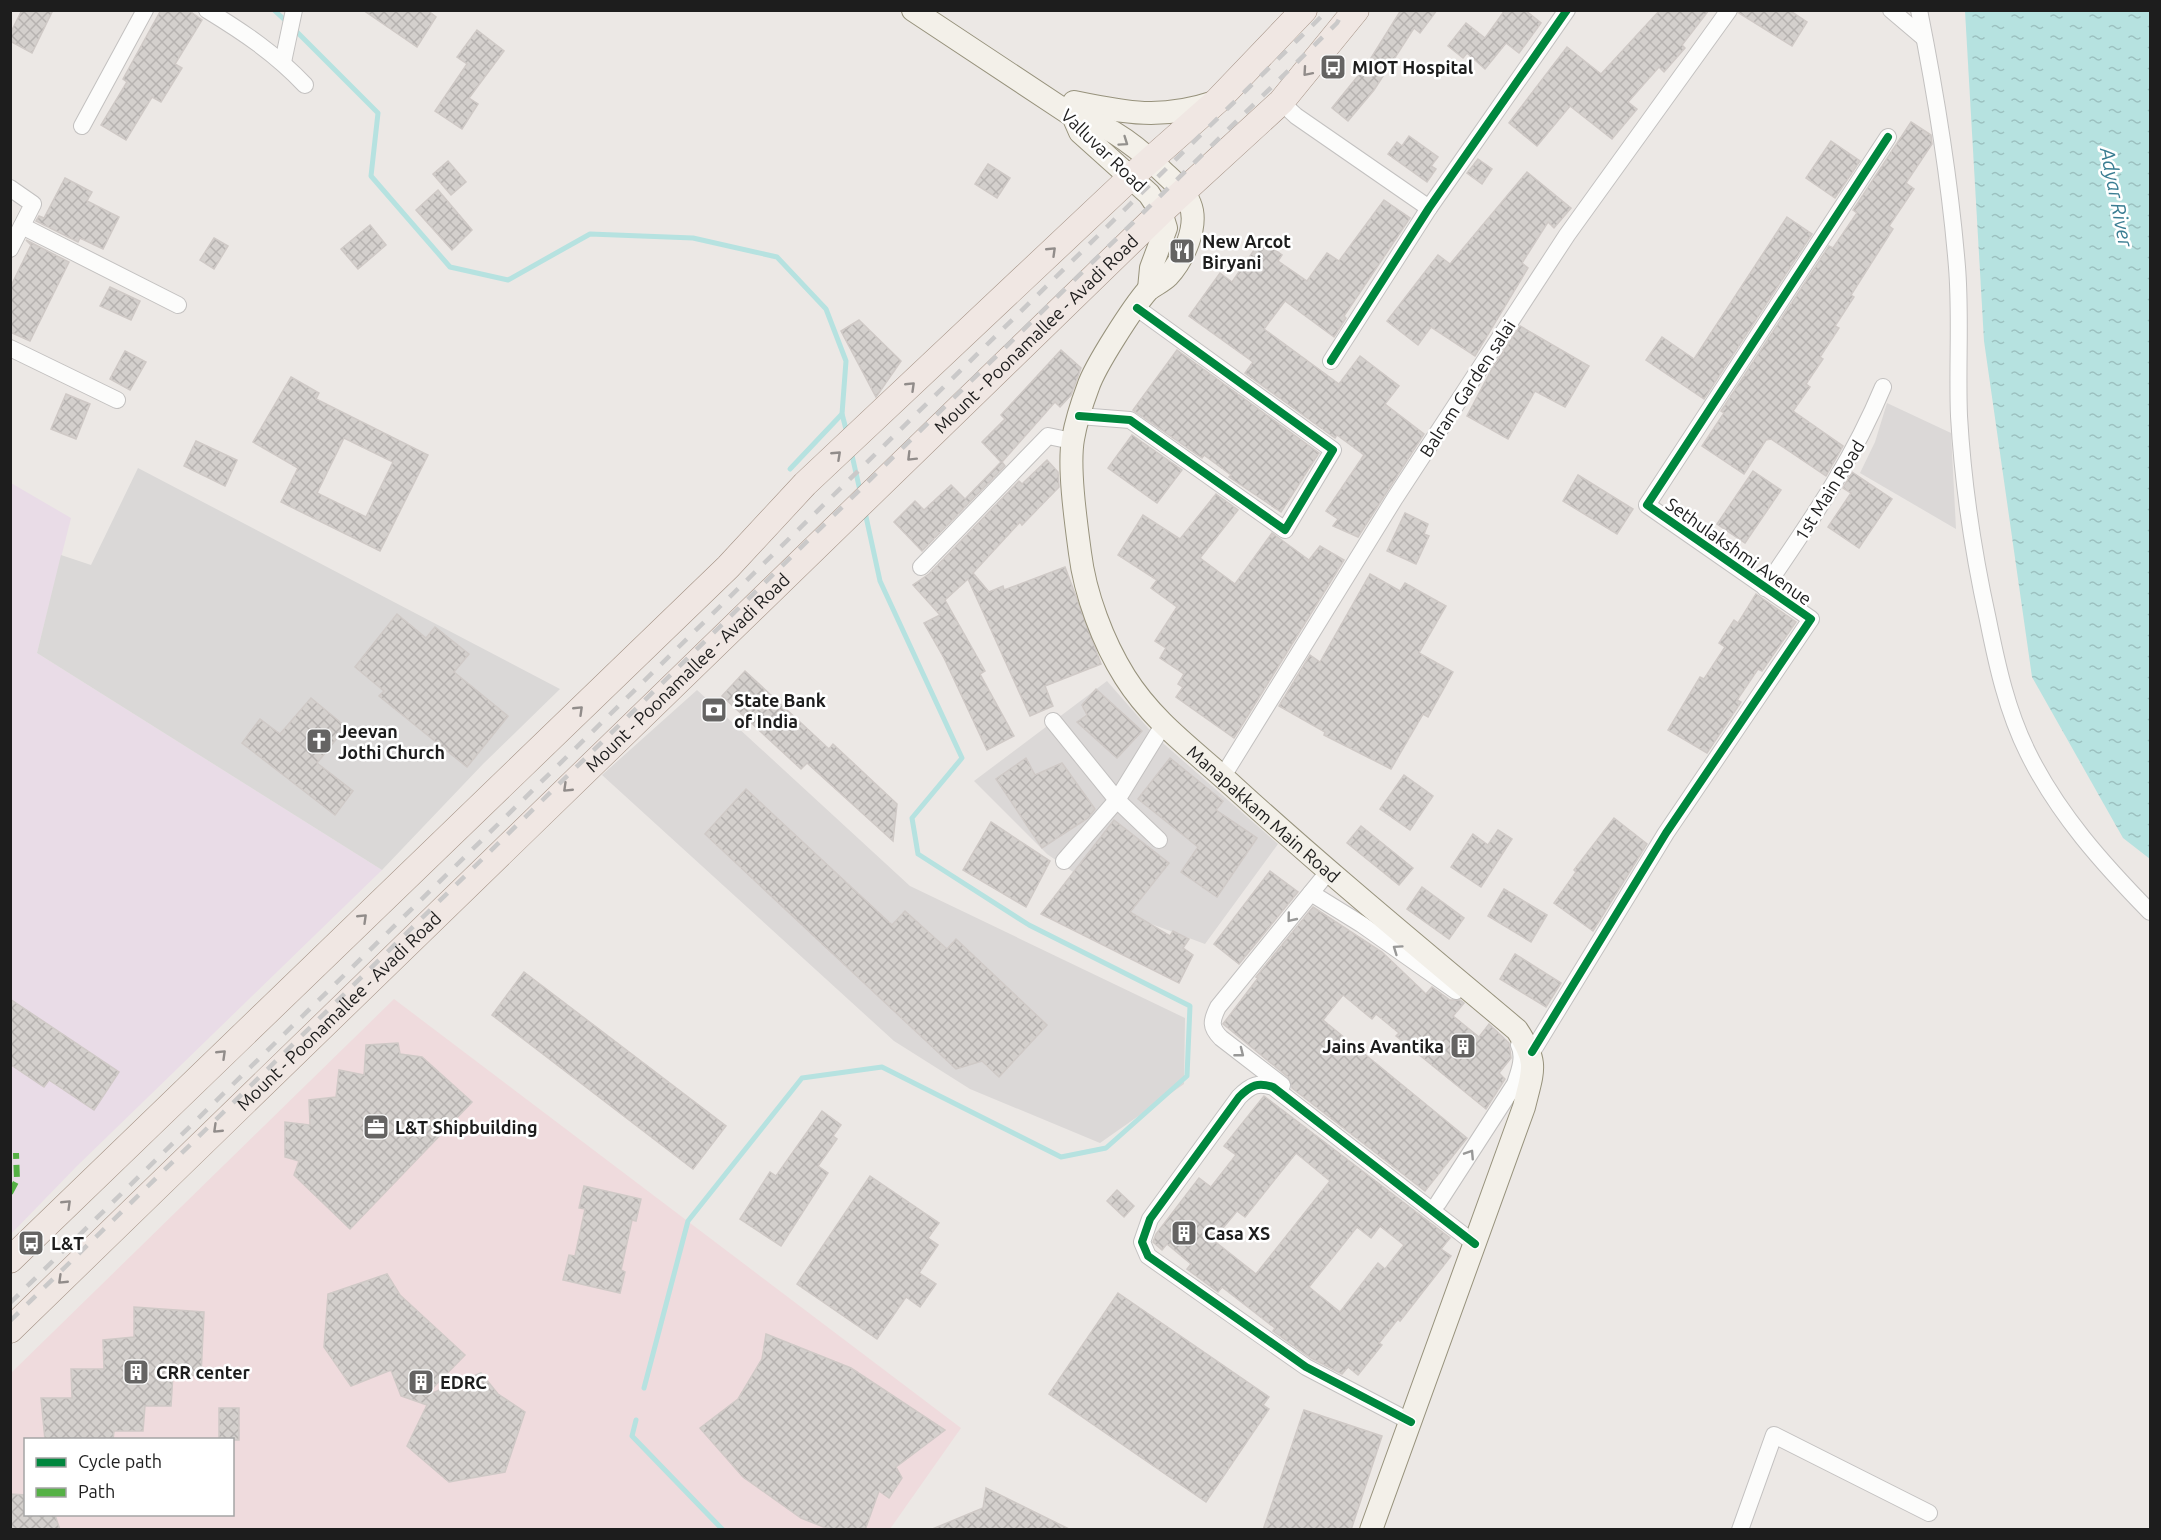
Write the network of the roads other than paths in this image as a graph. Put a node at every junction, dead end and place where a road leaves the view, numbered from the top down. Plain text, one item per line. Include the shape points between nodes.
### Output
1 (145, 10) edge
2 (207, 10) edge
3 (294, 10) edge
4 (913, 10) edge
5 (1304, 10) edge
6 (1356, 10) edge
7 (1567, 10) edge
8 (1729, 10) edge
9 (1891, 10) edge
10 (1919, 10) edge
11 (1924, 38) junction
12 (283, 62) junction
13 (305, 85) dead end
14 (1043, 96) junction
15 (1217, 101) junction
16 (1281, 102) junction
17 (1073, 116) junction
18 (82, 126) dead end
19 (1888, 138) dead end
20 (1150, 160) junction
21 (1131, 177) junction
22 (10, 188) edge
23 (1183, 192) junction
24 (1429, 208) junction
25 (1161, 212) junction
26 (22, 226) junction
27 (10, 249) edge
28 (1143, 298) junction
29 (178, 305) dead end
30 (10, 348) edge
31 (1331, 360) dead end
32 (1883, 387) dead end
33 (117, 400) dead end
34 (1079, 416) junction
35 (1072, 441) junction
36 (921, 567) dead end
37 (1765, 588) junction
38 (1053, 722) dead end
39 (1162, 727) junction
40 (1222, 776) junction
41 (1117, 800) junction
42 (1159, 840) dead end
43 (1064, 861) dead end
44 (1328, 872) junction
45 (1311, 893) junction
46 (2151, 912) edge
47 (1532, 1052) junction
48 (1438, 1203) junction
49 (1477, 1239) junction
50 (10, 1260) edge
51 (10, 1330) edge
52 (1411, 1422) junction
53 (1929, 1513) dead end
54 (1371, 1530) edge
55 (1740, 1530) edge

1 - 18 street
2 - 12 street
3 - 12 street
4 - 14 main road, Valluvar Road
5 - 15 main road
6 -> 16 main road, Mount - Poonamallee - Avadi Road
7 - 24 street
8 - 40 street, Balram Garden salai via 1568,235 1395,498
9 - 11 street
10 - 11 street
11 - 46 street via 1938,111 1957,268 1959,415 1965,493 2002,687 2028,753 2075,829
12 - 13 street
14 - 15 main road via 1117,111 1166,114
14 - 17 main road, Valluvar Road
15 - 20 main road
16 - 23 main road, Mount - Poonamallee - Avadi Road
16 - 24 street
17 -> 20 main road, Manapakkam Main Road via 1094,120
17 - 21 main road, Valluvar Road via 1080,132
19 - 37 street, Sethulakshmi Avenue via 1647,505
20 - 21 main road
20 - 23 main road, Manapakkam Main Road
21 - 25 main road, Valluvar Road
50 -> 21 main road via 728,567 805,484
22 - 26 street via 33,204
23 - 25 main road, Mount - Poonamallee - Avadi Road
23 - 28 main road, Manapakkam Main Road via 1191,205 1189,239 1167,278
24 - 31 street
25 - 28 main road via 1166,228
25 -> 51 main road, Mount - Poonamallee - Avadi Road
26 - 27 street
26 - 29 street
28 - 34 main road, Manapakkam Main Road via 1092,376
28 - 34 street via 1333,450 1285,530 1130,420
30 - 33 street
32 - 37 street, 1st Main Road via 1836,484
34 - 35 main road, Manapakkam Main Road
35 - 36 street via 1048,436
35 - 39 main road, Manapakkam Main Road via 1081,560 1099,623 1124,676
37 - 47 street, Sethulakshmi Avenue via 1811,618 1666,833
38 - 41 street
39 - 40 main road, Manapakkam Main Road
39 - 41 street
40 - 44 main road, Manapakkam Main Road
41 - 42 street
41 - 43 street
44 - 45 street
44 - 47 main road, Manapakkam Main Road via 1517,1030
48 -> 45 street via 1515,1084 1521,1050 1471,1003
45 -> 48 street via 1218,1007 1211,1020 1214,1030
47 - 49 main road via 1533,1068 1524,1107
48 - 49 street
49 - 52 main road
49 - 52 street via 1274,1087 1261,1083 1250,1086 1239,1097 1150,1219 1142,1242 1148,1256 1306,1367
52 - 54 main road
53 - 55 street via 1774,1435

